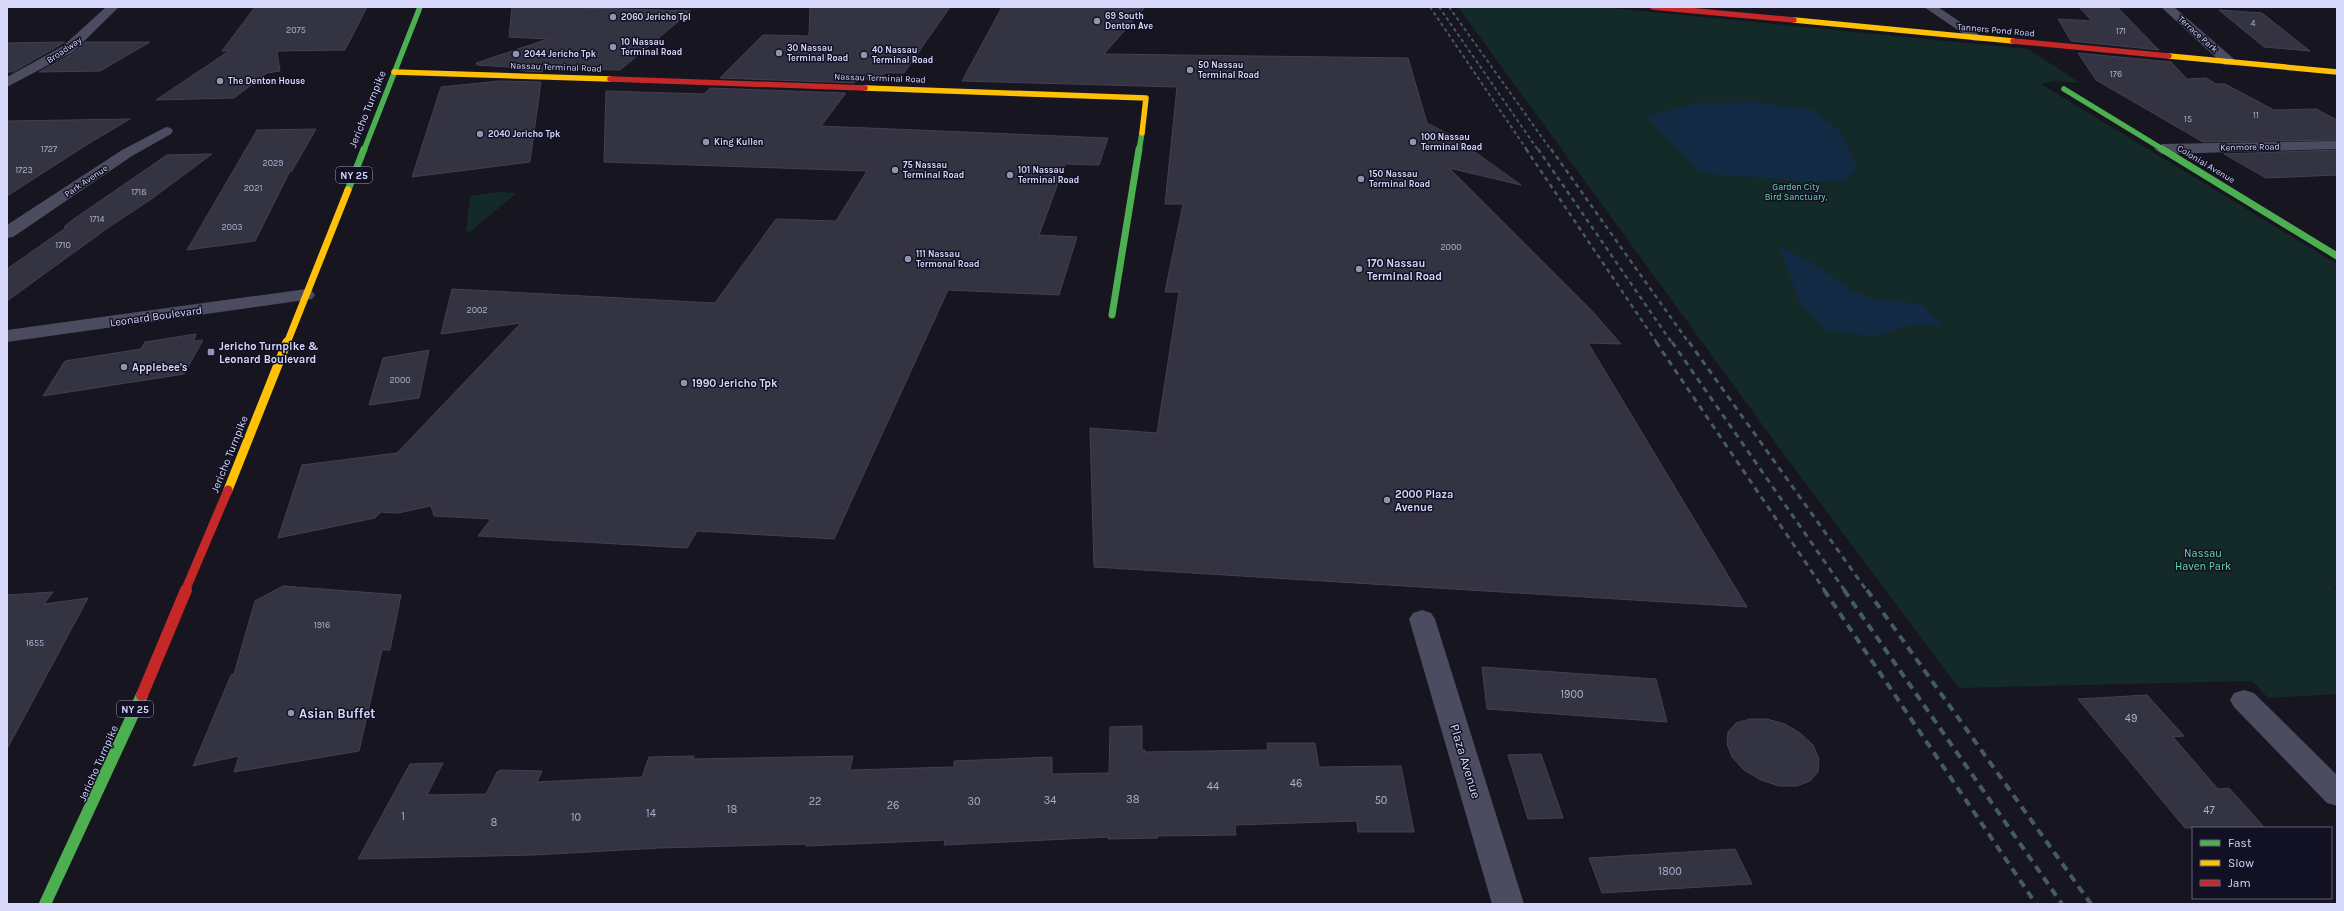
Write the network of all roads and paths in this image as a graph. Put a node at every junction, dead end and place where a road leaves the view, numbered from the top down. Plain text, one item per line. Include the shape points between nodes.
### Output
1 (113, 7) edge
2 (420, 7) edge
3 (1653, 7) edge
4 (1930, 7) edge
5 (2167, 7) edge
6 (1978, 38) junction
7 (2229, 62) junction
8 (394, 72) junction
9 (2337, 72) edge
10 (7, 82) edge
11 (2064, 90) dead end
12 (166, 131) dead end
13 (2337, 145) edge
14 (2162, 149) junction
15 (7, 234) edge
16 (2337, 256) edge
17 (306, 295) junction
18 (1112, 315) dead end
19 (7, 336) edge
20 (1422, 619) dead end
21 (2244, 700) dead end
22 (2337, 794) edge
23 (45, 904) edge
24 (1503, 904) edge
25 (1508, 904) edge

1 - 10 street, Broadway via 68,49
2 - 8 street, Jericho Turnpike / NY 25
3 - 6 street, Tanners Pond Road
4 - 6 street
5 - 7 street, Terrace Park
6 - 7 street, Tanners Pond Road
7 - 9 street, Tanners Pond Road
8 - 17 street, Jericho Turnpike / NY 25
8 - 18 street, Nassau Terminal Road via 1146,98 1142,142
11 - 14 street, Colonial Avenue
12 - 15 street, Park Avenue via 127,153
13 - 14 street, Kenmore Road
14 - 16 street, Colonial Avenue
17 - 19 street, Leonard Boulevard
17 - 23 street, Jericho Turnpike / NY 25 via 173,627
20 - 25 street, Plaza Avenue
21 - 22 street
24 - 25 street

